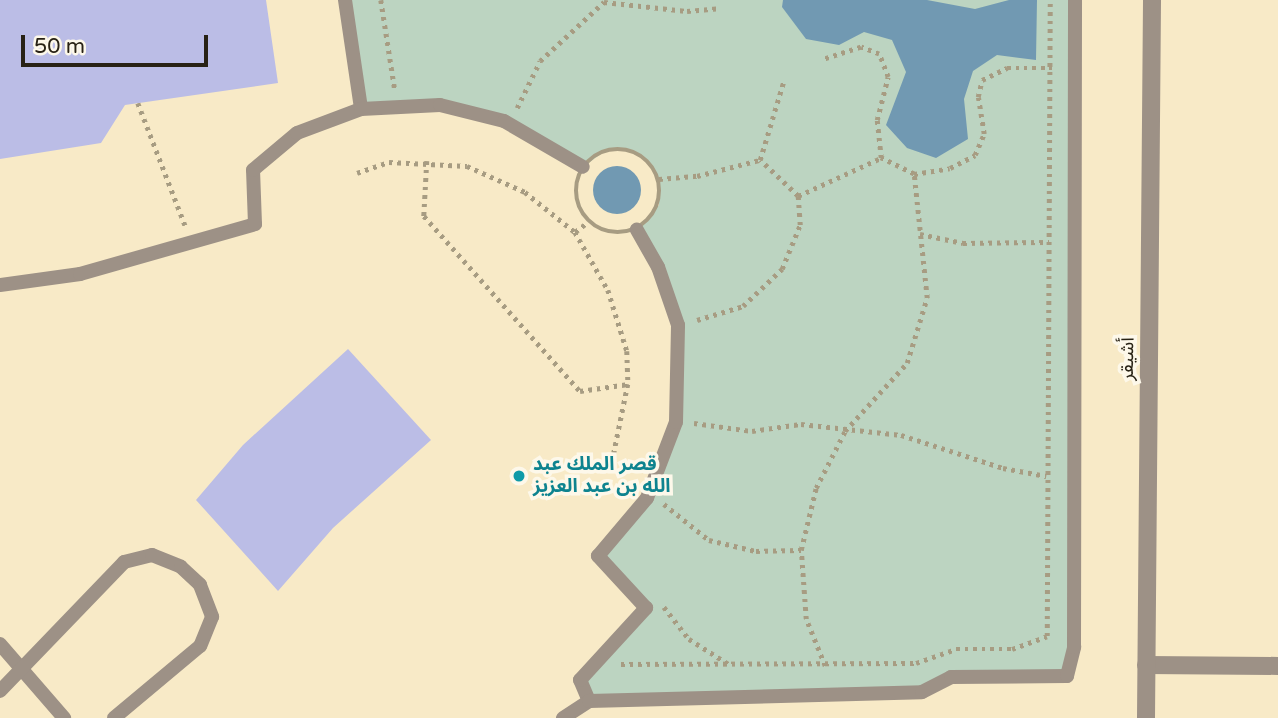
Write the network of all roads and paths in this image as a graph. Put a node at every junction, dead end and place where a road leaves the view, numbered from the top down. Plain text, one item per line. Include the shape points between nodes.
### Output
1 (345, 0) edge
2 (1050, 0) edge
3 (1075, 0) edge
4 (1152, 0) edge
5 (604, 1) edge
6 (719, 8) dead end
7 (825, 60) dead end
8 (1052, 68) junction
9 (784, 80) dead end
10 (138, 103) dead end
11 (517, 108) dead end
12 (361, 109) junction
13 (881, 158) junction
14 (761, 160) junction
15 (427, 161) junction
16 (583, 167) junction
17 (357, 173) dead end
18 (914, 174) junction
19 (659, 179) junction
20 (798, 196) junction
21 (589, 222) junction
22 (185, 225) dead end
23 (637, 230) junction
24 (575, 232) junction
25 (920, 233) junction
26 (1049, 242) junction
27 (0, 285) edge
28 (697, 320) dead end
29 (628, 384) junction
30 (693, 423) dead end
31 (845, 431) junction
32 (614, 453) dead end
33 (1046, 476) junction
34 (663, 503) dead end
35 (801, 550) junction
36 (0, 644) edge
37 (596, 663) junction
38 (1146, 665) junction
39 (825, 666) junction
40 (1278, 666) edge
41 (19, 671) junction
42 (0, 691) edge
43 (589, 701) junction
44 (64, 718) edge
45 (114, 718) edge
46 (563, 718) edge
47 (1146, 718) edge

1 - 12 lane
2 - 8 path
3 - 43 lane via 1074,647 1067,676 951,677 922,692
4 - 38 street, أشيقر
5 - 6 path via 687,11
5 - 11 path via 540,61
7 - 13 path via 861,47 879,54 888,77 877,120
8 - 18 path via 1007,68 982,80 978,97 984,134 975,155 950,167
8 - 26 path
9 - 14 path
10 - 22 path
12 - 16 lane via 440,105 504,121
12 - 27 lane via 297,133 253,170 255,223 80,274
13 - 18 path
13 - 20 path
14 - 19 path via 696,176
14 - 20 path
15 - 17 path via 389,162
15 - 24 path via 467,166 525,191
15 - 29 path via 424,216 580,391
16 - 19 path via 593,157 619,149 644,157
16 - 21 path via 576,195
18 - 25 path
19 - 23 path via 659,205
20 - 28 path via 800,225 782,269 743,306
21 - 23 path via 615,234
21 - 24 path
23 - 37 lane via 658,267 678,325 676,422 646,498 598,556 646,608
24 - 29 path via 594,260 621,324
25 - 26 path via 963,243
25 - 31 path via 927,298 907,363
26 - 33 path
29 - 32 path
30 - 31 path via 752,431 801,424
31 - 33 path via 901,435 1003,468
31 - 35 path via 816,488
33 - 39 path via 1047,636 1012,649 956,649 916,663
34 - 35 path via 709,540 756,551
35 - 39 path via 806,619
36 - 41 lane
37 - 39 path
37 - 43 lane via 580,680
38 - 40 street
38 - 47 street, أشيقر
41 - 42 lane
41 - 44 lane
41 - 45 lane via 124,562 152,555 181,567 200,585 212,617 200,646
43 - 46 lane

